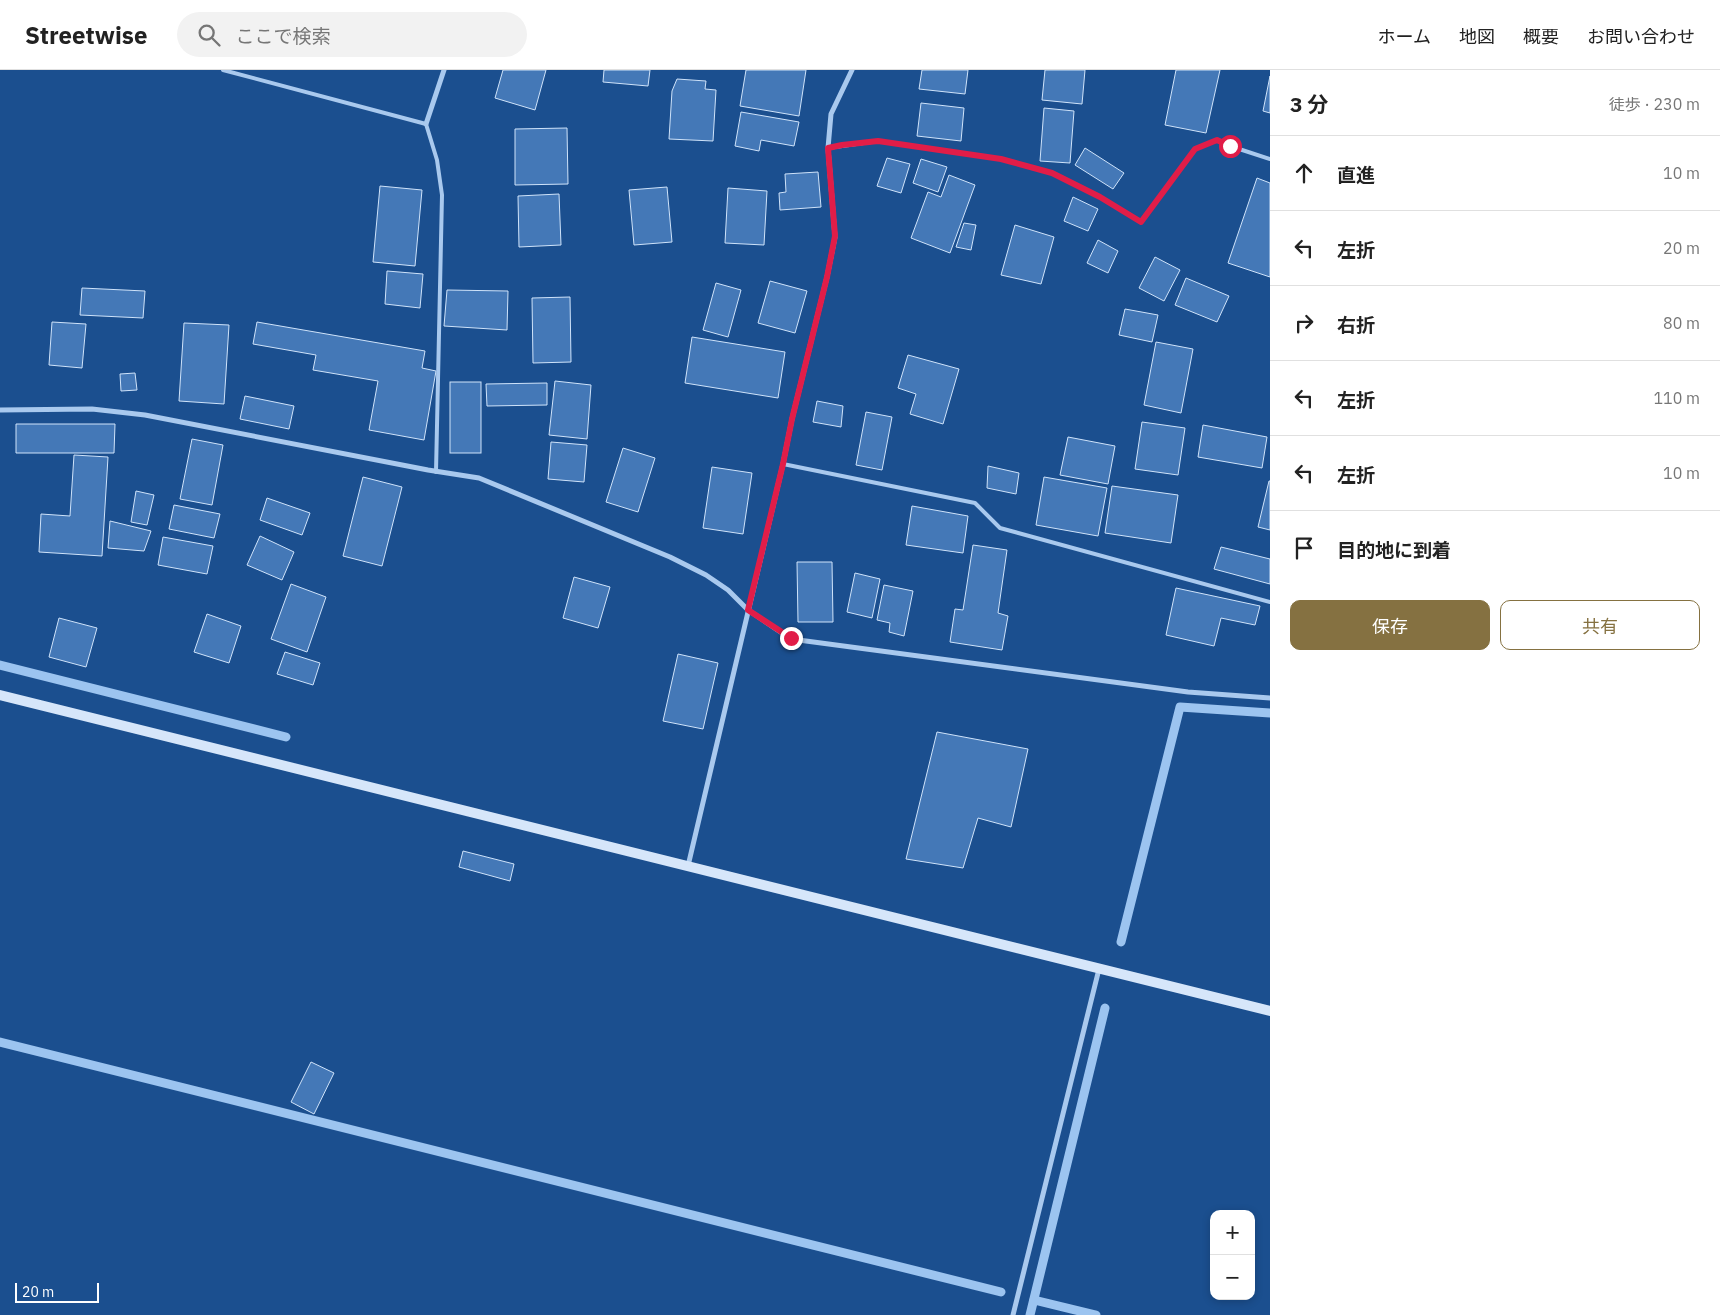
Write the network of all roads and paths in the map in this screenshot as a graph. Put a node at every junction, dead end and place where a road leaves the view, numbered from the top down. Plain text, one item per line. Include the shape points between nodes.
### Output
1 (223, 70) edge
2 (444, 70) edge
3 (852, 70) edge
4 (426, 124) junction
5 (828, 148) junction
6 (1270, 159) edge
7 (0, 410) edge
8 (783, 464) junction
9 (436, 472) junction
10 (1270, 602) edge
11 (748, 610) junction
12 (0, 695) edge
13 (1270, 698) edge
14 (688, 866) junction
15 (1099, 968) junction
16 (1270, 1011) edge
17 (1013, 1315) edge

1 - 4 lane
2 - 4 street
3 - 5 street via 831,114
4 - 9 lane via 437,160 442,195
5 - 6 lane via 878,141 1001,159 1052,173 1141,222 1195,149 1217,140
5 - 8 street via 835,236
7 - 9 street via 92,409 144,415
8 - 10 lane via 974,504 1000,528
8 - 11 street
9 - 11 street via 479,478 670,557 706,575 728,590
11 - 13 street via 780,632 806,642 1188,692
11 - 14 street
12 - 14 street
14 - 15 street
15 - 16 street
15 - 17 street

